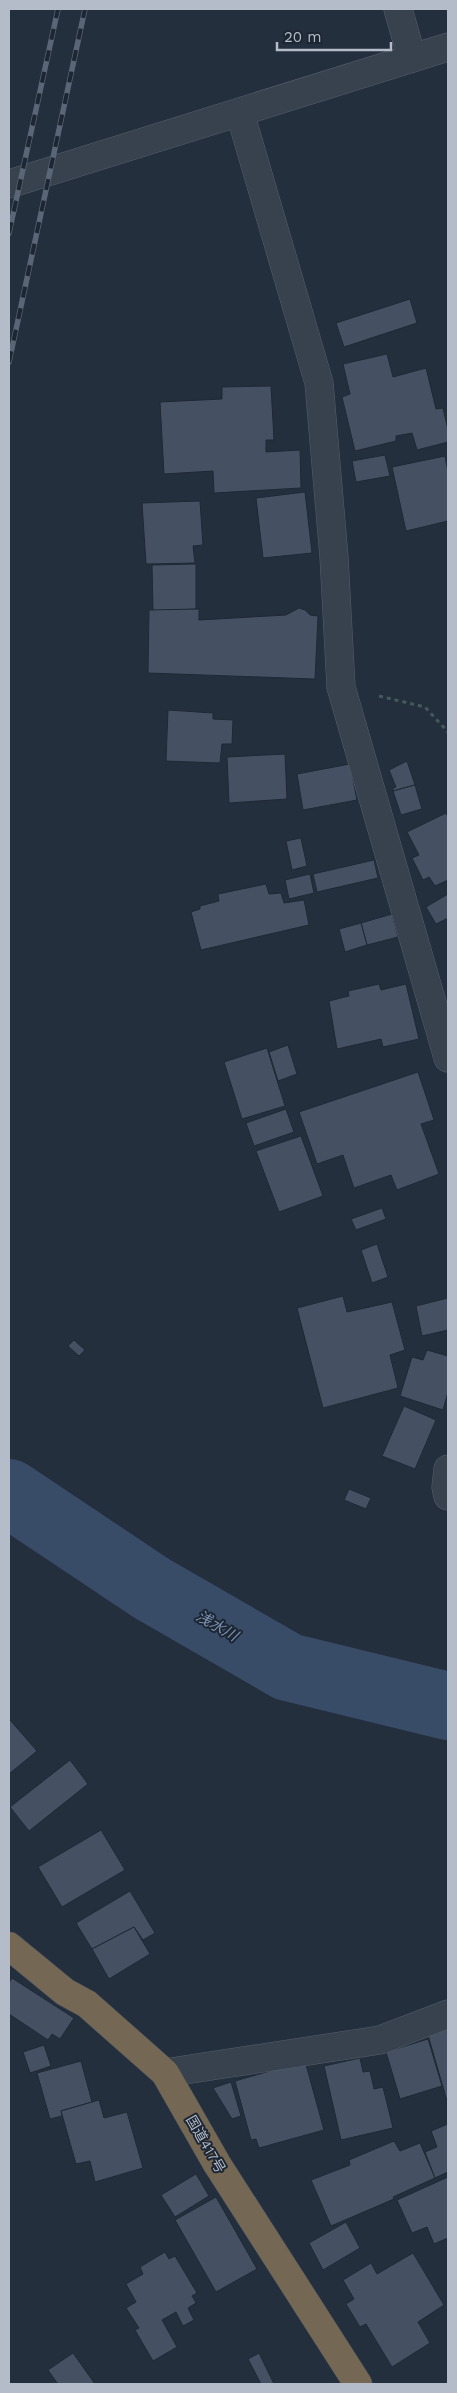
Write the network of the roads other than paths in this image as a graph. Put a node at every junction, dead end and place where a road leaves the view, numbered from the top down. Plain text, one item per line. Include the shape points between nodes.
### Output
1 (398, 9) edge
2 (448, 47) edge
3 (412, 58) junction
4 (240, 113) junction
5 (9, 184) edge
6 (448, 1058) edge
7 (448, 1469) edge
8 (448, 1496) edge
9 (9, 1946) edge
10 (448, 2014) edge
11 (165, 2073) junction
12 (358, 2384) edge

1 - 3 street
2 - 3 street
3 - 4 street
4 - 5 street
4 - 6 street via 319,383 341,687
7 - 8 street
9 - 11 highway, 国道417号 via 64,1992 87,2004
10 - 11 street via 380,2040
11 - 12 highway, 国道417号 via 217,2164

